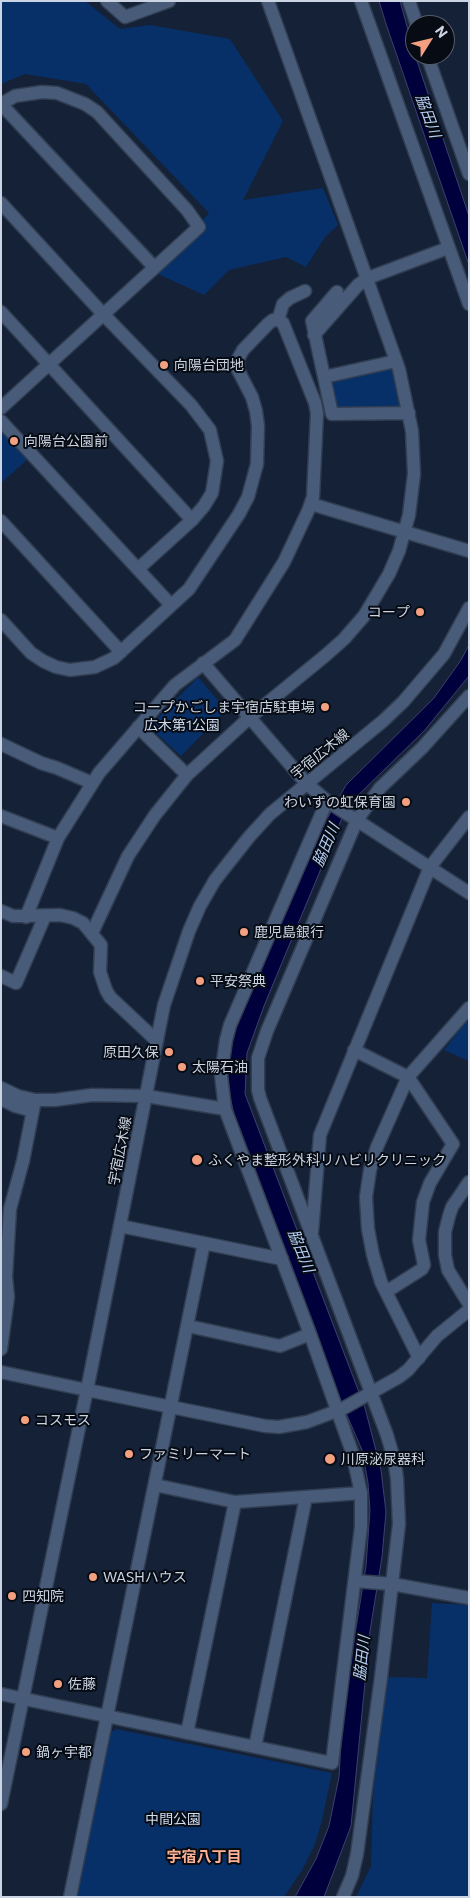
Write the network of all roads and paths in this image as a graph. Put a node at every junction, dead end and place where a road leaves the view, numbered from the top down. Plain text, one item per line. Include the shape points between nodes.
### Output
1 (107, 1) edge
2 (169, 1) edge
3 (268, 1) edge
4 (361, 1) edge
5 (409, 1) edge
6 (414, 15) edge
7 (431, 65) edge
8 (1, 104) edge
9 (469, 174) edge
10 (1, 203) edge
11 (448, 248) junction
12 (154, 267) junction
13 (368, 278) junction
14 (305, 291) dead end
15 (337, 292) dead end
16 (469, 304) edge
17 (1, 312) edge
18 (103, 314) junction
19 (278, 320) junction
20 (314, 335) junction
21 (396, 361) junction
22 (49, 364) junction
23 (324, 377) junction
24 (1, 408) edge
25 (409, 413) junction
26 (1, 421) edge
27 (311, 504) junction
28 (192, 520) junction
29 (1, 521) edge
30 (404, 532) junction
31 (469, 551) edge
32 (138, 569) junction
33 (171, 605) junction
34 (469, 608) edge
35 (1, 620) edge
36 (121, 652) junction
37 (203, 663) junction
38 (469, 696) edge
39 (249, 718) junction
40 (138, 728) junction
41 (1, 744) edge
42 (187, 775) junction
43 (92, 783) junction
44 (306, 784) junction
45 (329, 803) junction
46 (1, 816) edge
47 (469, 817) edge
48 (355, 818) junction
49 (58, 838) junction
50 (430, 868) junction
51 (469, 893) edge
52 (1, 911) edge
53 (45, 916) junction
54 (26, 917) junction
55 (92, 933) junction
56 (1, 976) edge
57 (469, 1008) edge
58 (157, 1041) junction
59 (354, 1050) junction
60 (408, 1077) junction
61 (1, 1088) edge
62 (146, 1096) junction
63 (1, 1100) edge
64 (34, 1106) junction
65 (225, 1109) junction
66 (468, 1185) edge
67 (120, 1226) junction
68 (312, 1235) junction
69 (204, 1243) junction
70 (282, 1259) junction
71 (386, 1292) junction
72 (469, 1304) edge
73 (469, 1310) edge
74 (188, 1326) junction
75 (310, 1334) junction
76 (1, 1348) edge
77 (419, 1358) junction
78 (1, 1372) edge
79 (87, 1390) junction
80 (369, 1394) junction
81 (171, 1406) junction
82 (340, 1410) junction
83 (155, 1485) junction
84 (361, 1493) junction
85 (306, 1497) junction
86 (235, 1502) junction
87 (357, 1581) junction
88 (389, 1584) junction
89 (469, 1598) edge
90 (1, 1694) edge
91 (23, 1698) junction
92 (108, 1716) junction
93 (188, 1733) junction
94 (255, 1747) junction
95 (1, 1804) edge
96 (70, 1897) edge
97 (343, 1897) edge

1 - 2 street via 125,17
3 - 13 street
4 - 11 street
5 - 6 street
7 - 9 street
8 - 12 street
8 - 12 street via 28,93 57,93 85,104 103,119 199,227
10 - 18 street
11 - 13 street
11 - 16 street
12 - 18 street
13 - 20 street
13 - 21 street
14 - 19 street via 282,304
15 - 20 street via 312,321
17 - 22 street
18 - 22 street
18 - 28 street via 191,405 210,430 217,461 212,493
19 - 27 street via 285,328 317,413
19 - 33 street via 268,324 238,358 238,370 252,397 258,426 257,464 248,497 189,589
20 - 23 street
21 - 23 street
21 - 25 street
22 - 24 street
22 - 28 street
23 - 25 street via 332,414
25 - 30 street via 414,474
26 - 32 street
27 - 30 street
27 - 37 street via 284,562 240,634
28 - 32 street
29 - 36 street
30 - 31 street
30 - 39 street via 389,574 364,616 344,639
32 - 33 street
33 - 36 street
34 - 44 street, 宇宿広木線 via 444,654 403,702
35 - 36 street via 31,652 56,667 70,670 95,667
37 - 39 street
37 - 40 street via 174,685
38 - 48 street
39 - 42 street
39 - 44 street
40 - 42 street
40 - 43 street
41 - 43 street
42 - 55 street via 154,815 128,856
43 - 49 street
44 - 45 street
44 - 58 street, 宇宿広木線 via 248,837 200,906 176,965
45 - 48 street
45 - 65 street via 230,1025 221,1076
46 - 49 street
47 - 50 street
48 - 50 street
48 - 68 street via 258,1058 260,1098
49 - 54 street
50 - 51 street
50 - 59 street
52 - 54 street
53 - 54 street
53 - 55 street via 73,918
53 - 56 street via 16,983
55 - 58 street via 101,945 100,972 110,997
57 - 60 street
58 - 62 street, 宇宿広木線
59 - 60 street
59 - 68 street via 320,1135
60 - 71 street via 377,1147 366,1197 373,1255
60 - 71 street via 453,1144 430,1183 423,1202 419,1240 424,1265
61 - 64 street
62 - 64 street via 92,1095
62 - 65 street
62 - 67 street, 宇宿広木線
63 - 64 street via 15,1106
64 - 76 street via 10,1209 8,1297
65 - 70 street
66 - 72 street via 449,1216 445,1255 448,1270
67 - 69 street
67 - 79 street, 宇宿広木線
68 - 80 street
69 - 70 street
69 - 74 street
70 - 75 street
71 - 77 street
73 - 77 street via 437,1336
74 - 75 street via 280,1346
74 - 81 street
75 - 82 street
77 - 80 street via 399,1377
78 - 79 street
79 - 81 street
79 - 91 street, 宇宿広木線
80 - 82 street
80 - 88 street via 394,1459 397,1478 399,1524
81 - 82 street via 279,1427 318,1419
81 - 83 street
82 - 84 street
83 - 86 street
83 - 92 street
84 - 85 street
84 - 87 street
85 - 86 street
85 - 94 street
86 - 93 street
87 - 88 street
87 - 94 street via 332,1763
88 - 89 street
88 - 97 street via 357,1854
90 - 91 street
91 - 92 street
91 - 95 street, 宇宿広木線
92 - 93 street
92 - 96 street
93 - 94 street

